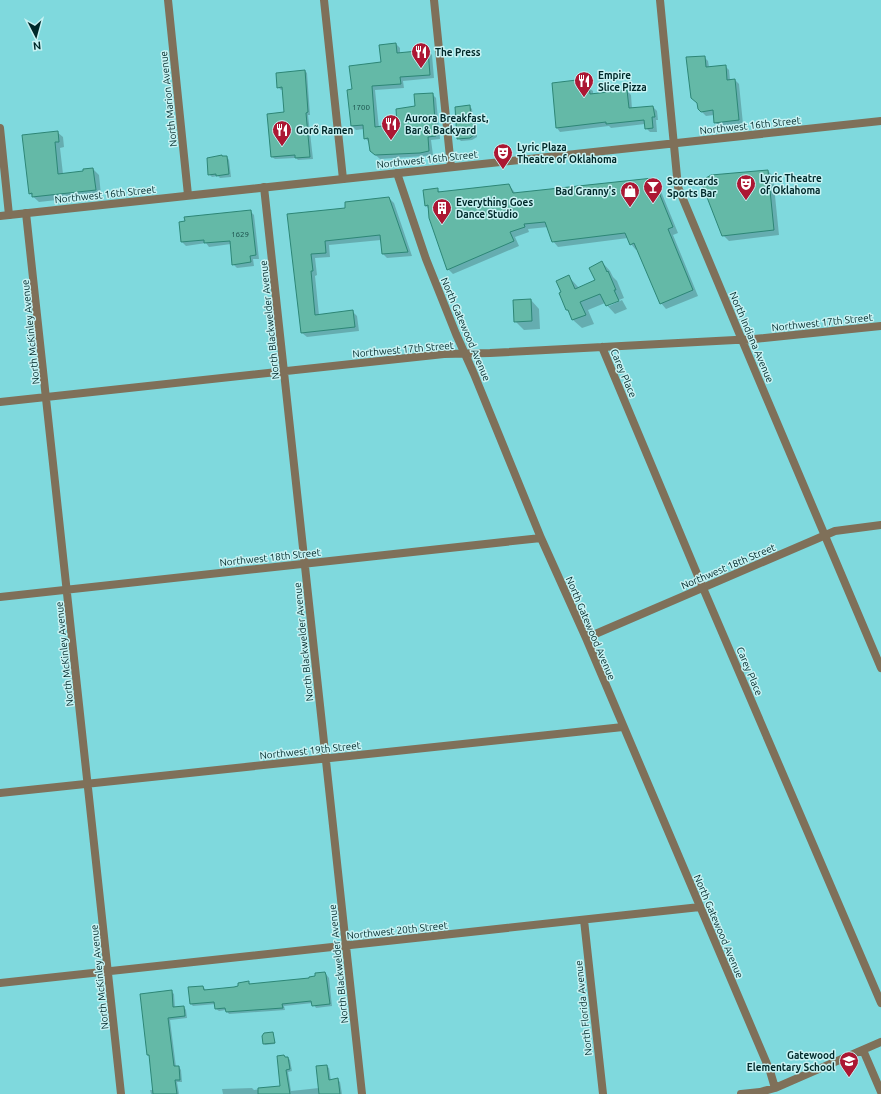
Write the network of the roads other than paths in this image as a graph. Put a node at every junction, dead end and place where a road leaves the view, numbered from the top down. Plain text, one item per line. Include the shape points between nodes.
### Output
1 (168, 0) edge
2 (326, 0) edge
3 (434, 0) edge
4 (660, 0) edge
5 (881, 121) edge
6 (0, 128) edge
7 (674, 143) junction
8 (451, 167) junction
9 (396, 173) junction
10 (342, 179) junction
11 (264, 187) junction
12 (188, 195) junction
13 (26, 213) junction
14 (9, 215) junction
15 (0, 216) edge
16 (881, 326) edge
17 (742, 340) junction
18 (602, 347) junction
19 (465, 354) junction
20 (284, 372) junction
21 (47, 397) junction
22 (0, 402) edge
23 (881, 525) edge
24 (825, 535) junction
25 (541, 538) junction
26 (305, 564) junction
27 (703, 588) junction
28 (68, 590) junction
29 (0, 597) edge
30 (586, 638) junction
31 (881, 668) edge
32 (623, 727) junction
33 (326, 758) junction
34 (88, 784) junction
35 (0, 793) edge
36 (700, 907) junction
37 (584, 920) junction
38 (346, 946) junction
39 (109, 971) junction
40 (0, 983) edge
41 (881, 1003) edge
42 (881, 1042) edge
43 (863, 1050) junction
44 (775, 1088) junction
45 (881, 1092) edge
46 (121, 1094) edge
47 (362, 1094) edge
48 (603, 1094) edge
49 (742, 1094) edge

1 - 12 street, North Marion Avenue
2 - 10 street
3 - 8 street
4 - 7 street, North Indiana Avenue
5 - 7 street, Northwest 16th Street
6 - 14 street
7 - 8 street, Northwest 16th Street
7 - 17 street, North Indiana Avenue via 678,187
8 - 9 street, Northwest 16th Street
9 - 10 street, Northwest 16th Street
9 - 19 street, North Gatewood Avenue via 426,259
10 - 11 street, Northwest 16th Street
11 - 12 street, Northwest 16th Street
11 - 20 street, North Blackwelder Avenue
12 - 13 street, Northwest 16th Street
13 - 14 street, Northwest 16th Street
13 - 21 street, North McKinley Avenue
14 - 15 street, Northwest 16th Street
16 - 17 street, Northwest 17th Street
17 - 18 street, Northwest 17th Street
17 - 24 street, North Indiana Avenue
18 - 19 street, Northwest 17th Street
18 - 27 street, Carey Place
19 - 20 street, Northwest 17th Street via 444,354
19 - 25 street, North Gatewood Avenue
20 - 21 street, Northwest 17th Street
20 - 26 street, North Blackwelder Avenue
21 - 22 street, Northwest 17th Street
21 - 28 street, North McKinley Avenue
23 - 24 street, Northwest 18th Street via 847,528
24 - 27 street, Northwest 18th Street
24 - 31 street, North Indiana Avenue
25 - 26 street, Northwest 18th Street
25 - 30 street, North Gatewood Avenue
26 - 28 street, Northwest 18th Street
26 - 33 street, North Blackwelder Avenue
27 - 30 street, Northwest 18th Street
27 - 41 street, Carey Place
28 - 29 street, Northwest 18th Street
28 - 34 street, North McKinley Avenue
30 - 32 street, North Gatewood Avenue
32 - 33 street, Northwest 19th Street
32 - 36 street, North Gatewood Avenue
33 - 34 street, Northwest 19th Street
33 - 38 street, North Blackwelder Avenue
34 - 35 street, Northwest 19th Street
34 - 39 street, North McKinley Avenue
36 - 37 street, Northwest 20th Street
36 - 44 street, North Gatewood Avenue
37 - 38 street, Northwest 20th Street
37 - 48 street, North Florida Avenue
38 - 39 street, Northwest 20th Street
38 - 47 street, North Blackwelder Avenue
39 - 40 street, Northwest 20th Street
39 - 46 street, North McKinley Avenue
42 - 43 street
43 - 44 street
43 - 45 street
44 - 49 street

